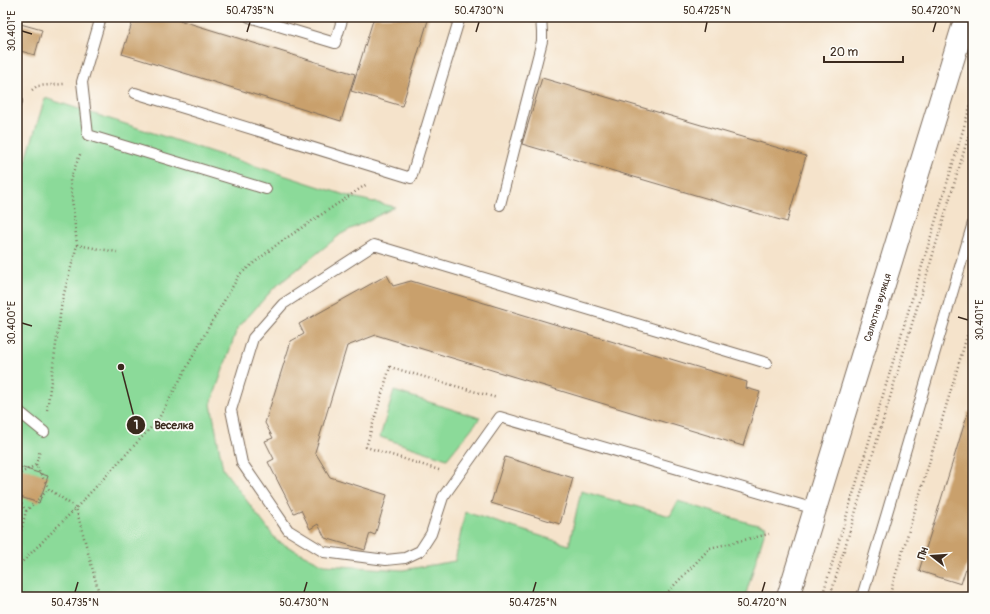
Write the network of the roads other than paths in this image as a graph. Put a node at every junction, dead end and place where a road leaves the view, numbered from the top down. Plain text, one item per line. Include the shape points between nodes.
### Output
1 (101, 17) edge
2 (249, 17) edge
3 (343, 17) edge
4 (460, 17) edge
5 (541, 17) edge
6 (966, 17) edge
7 (135, 93) dead end
8 (266, 189) dead end
9 (500, 205) dead end
10 (973, 223) edge
11 (767, 363) dead end
12 (17, 410) edge
13 (44, 432) road end
14 (815, 509) junction
15 (788, 597) edge
16 (862, 597) edge

1 - 8 lane via 82,82 88,135
2 - 3 lane via 335,43
4 - 7 lane via 411,178
5 - 9 lane via 542,41
6 - 14 street, Салютна вулиця
10 - 16 lane
11 - 14 lane via 374,245 283,304 253,338 231,410 242,463 288,530 324,552 386,560 405,558 420,551 431,534 443,497 500,417
12 - 13 lane
14 - 15 street, Салютна вулиця

